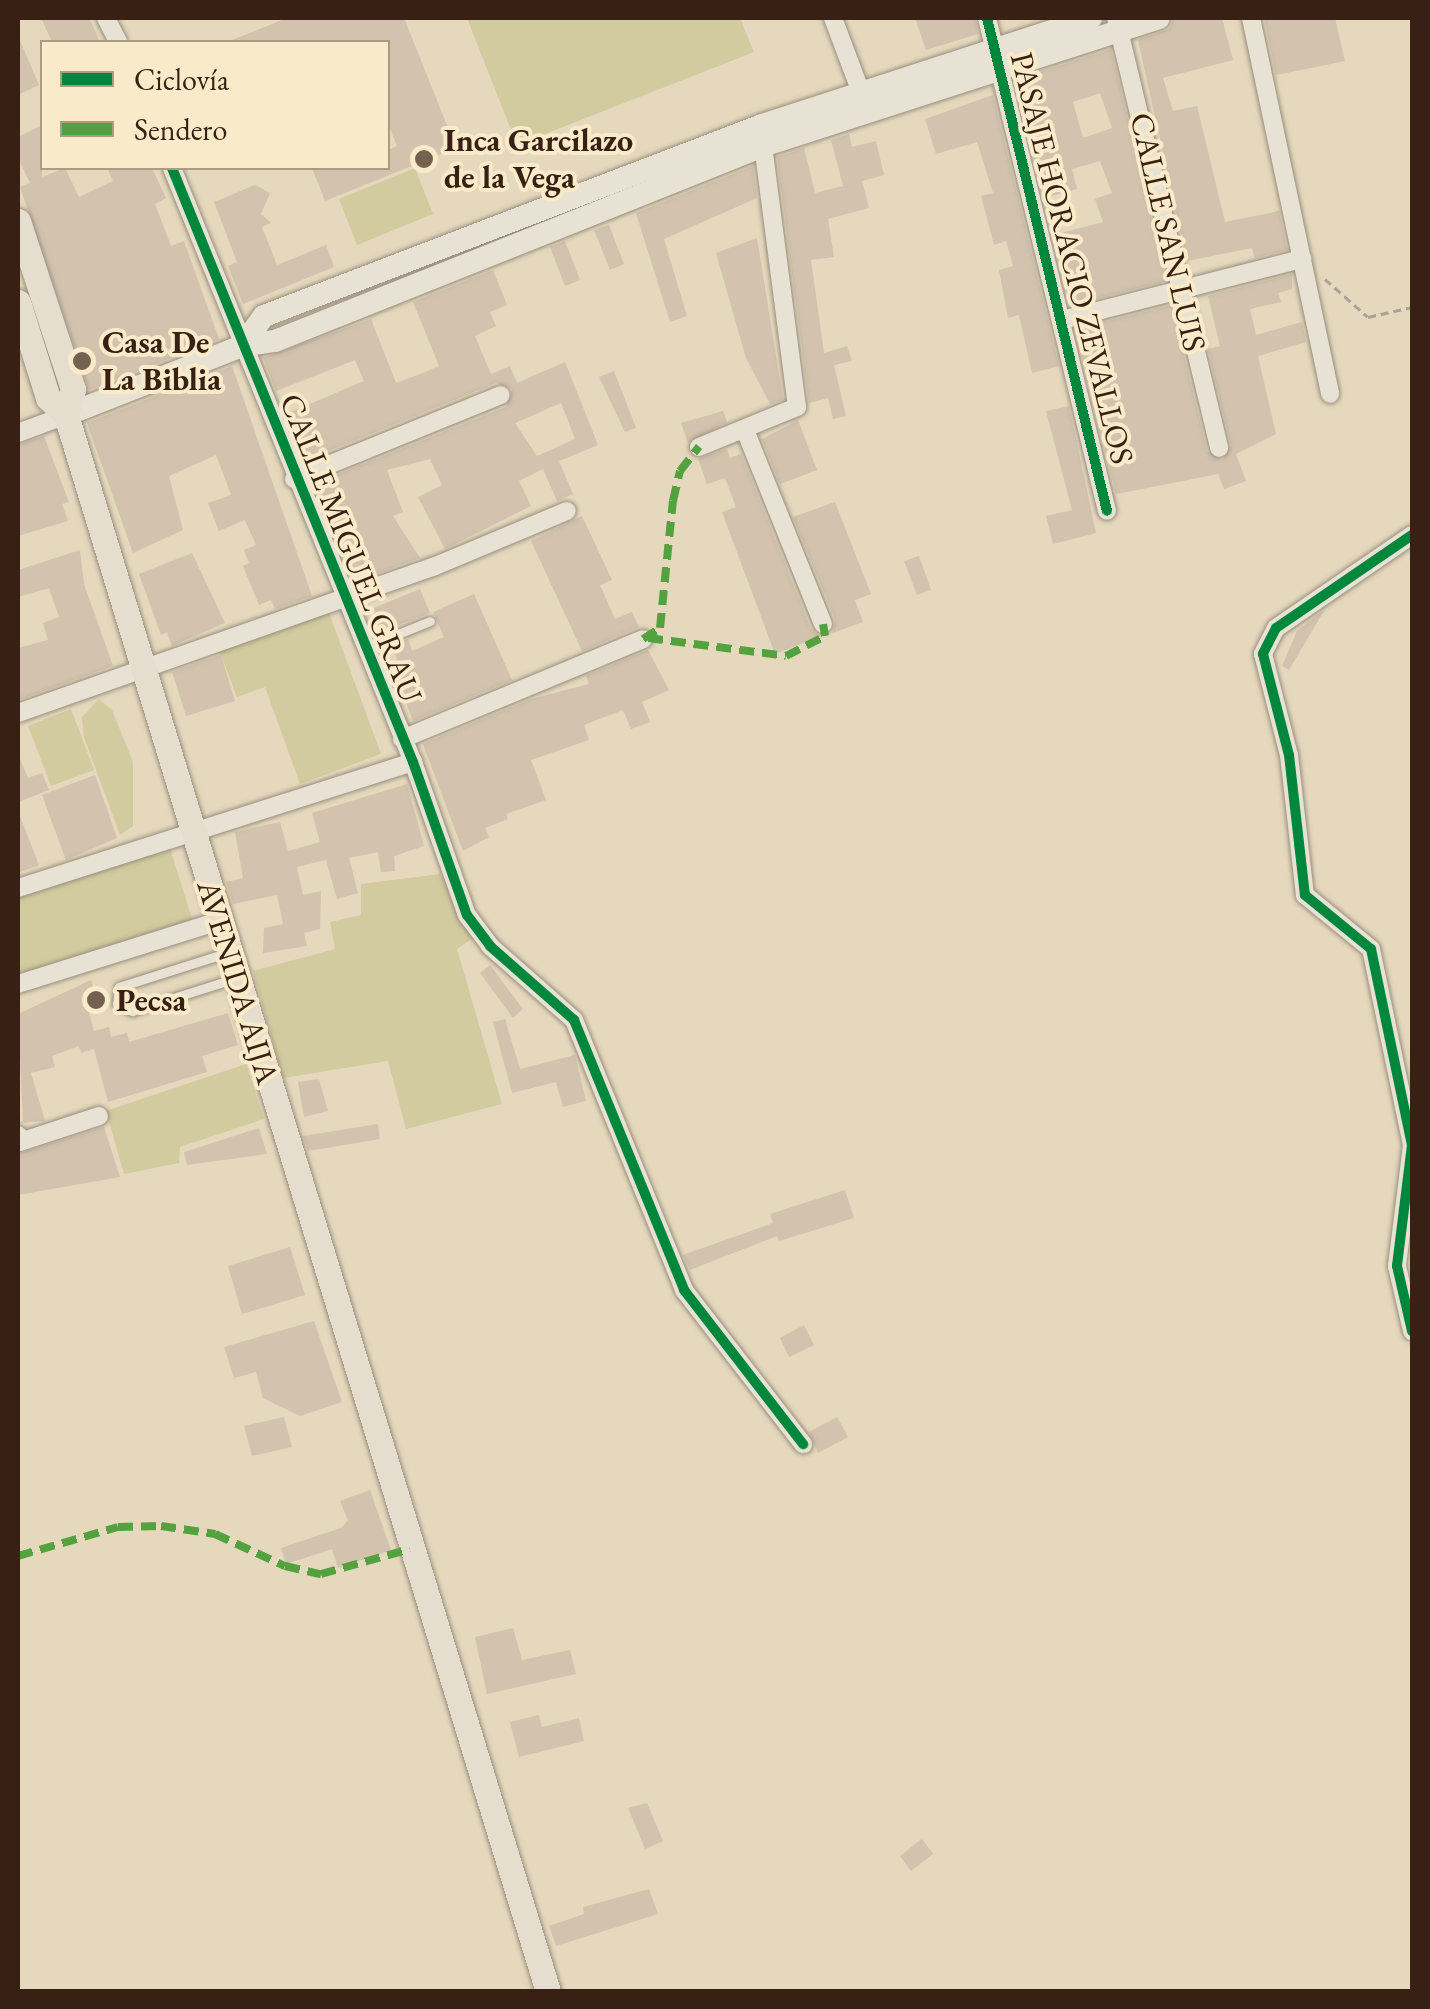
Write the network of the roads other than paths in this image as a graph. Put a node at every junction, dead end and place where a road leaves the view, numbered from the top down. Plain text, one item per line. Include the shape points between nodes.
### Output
1 (833, 18) edge
2 (987, 18) edge
3 (1091, 18) edge
4 (1159, 18) edge
5 (1250, 18) edge
6 (1118, 24) edge
7 (1000, 59) junction
8 (860, 90) junction
9 (762, 136) junction
10 (173, 170) edge
11 (18, 221) edge
12 (1302, 259) junction
13 (1181, 288) junction
14 (18, 302) edge
15 (1062, 320) junction
16 (242, 346) junction
17 (1330, 394) dead end
18 (501, 395) dead end
19 (66, 415) junction
20 (745, 430) junction
21 (18, 434) edge
22 (699, 447) dead end
23 (1219, 448) dead end
24 (294, 479) junction
25 (566, 511) dead end
26 (1107, 511) dead end
27 (1412, 535) edge
28 (341, 598) junction
29 (430, 620) dead end
30 (823, 624) dead end
31 (643, 639) dead end
32 (363, 648) junction
33 (140, 669) junction
34 (18, 714) edge
35 (402, 738) junction
36 (413, 762) junction
37 (190, 829) junction
38 (18, 888) edge
39 (219, 922) junction
40 (228, 952) junction
41 (236, 978) junction
42 (18, 984) edge
43 (99, 1116) dead end
44 (18, 1135) edge
45 (1412, 1332) edge
46 (803, 1444) dead end
47 (548, 1992) edge

1 - 8 street
2 - 7 street, PASAJE HORACIO ZEVALLOS
3 - 7 main road
4 - 6 main road
5 - 12 street
6 - 7 main road
6 - 13 street, CALLE SAN LUIS
7 - 8 main road
7 - 9 main road
7 - 15 street, PASAJE HORACIO ZEVALLOS
8 - 9 main road
9 - 16 main road via 275,341
9 - 20 street via 797,407
10 - 16 street, CALLE MIGUEL GRAU
11 - 19 main road, AVENIDA AIJA via 73,389
12 - 13 street
12 - 17 street
13 - 15 street
13 - 23 street, CALLE SAN LUIS
14 - 19 main road, AVENIDA AIJA via 48,398
15 - 26 street, PASAJE HORACIO ZEVALLOS
16 - 19 main road
16 - 24 street, CALLE MIGUEL GRAU
18 - 24 street
19 - 21 street
19 - 33 main road, AVENIDA AIJA
20 - 22 street
20 - 30 street
24 - 28 street, CALLE MIGUEL GRAU
25 - 28 street
27 - 45 street via 1276,628 1263,654 1289,755 1305,895 1371,949 1412,1145 1398,1266
28 - 32 street, CALLE MIGUEL GRAU
28 - 33 street
29 - 32 lane
31 - 35 street
32 - 35 street, CALLE MIGUEL GRAU
33 - 34 street
33 - 37 main road, AVENIDA AIJA
35 - 36 street, CALLE MIGUEL GRAU
36 - 37 street
36 - 46 street, CALLE MIGUEL GRAU via 468,915 490,946 574,1020 684,1290
37 - 38 street
37 - 39 main road, AVENIDA AIJA
39 - 40 main road, AVENIDA AIJA
39 - 42 street
40 - 41 main road, AVENIDA AIJA
40 - 41 lane via 127,983 119,987 117,1004 132,1011
41 - 47 main road, AVENIDA AIJA
43 - 44 street via 20,1142

